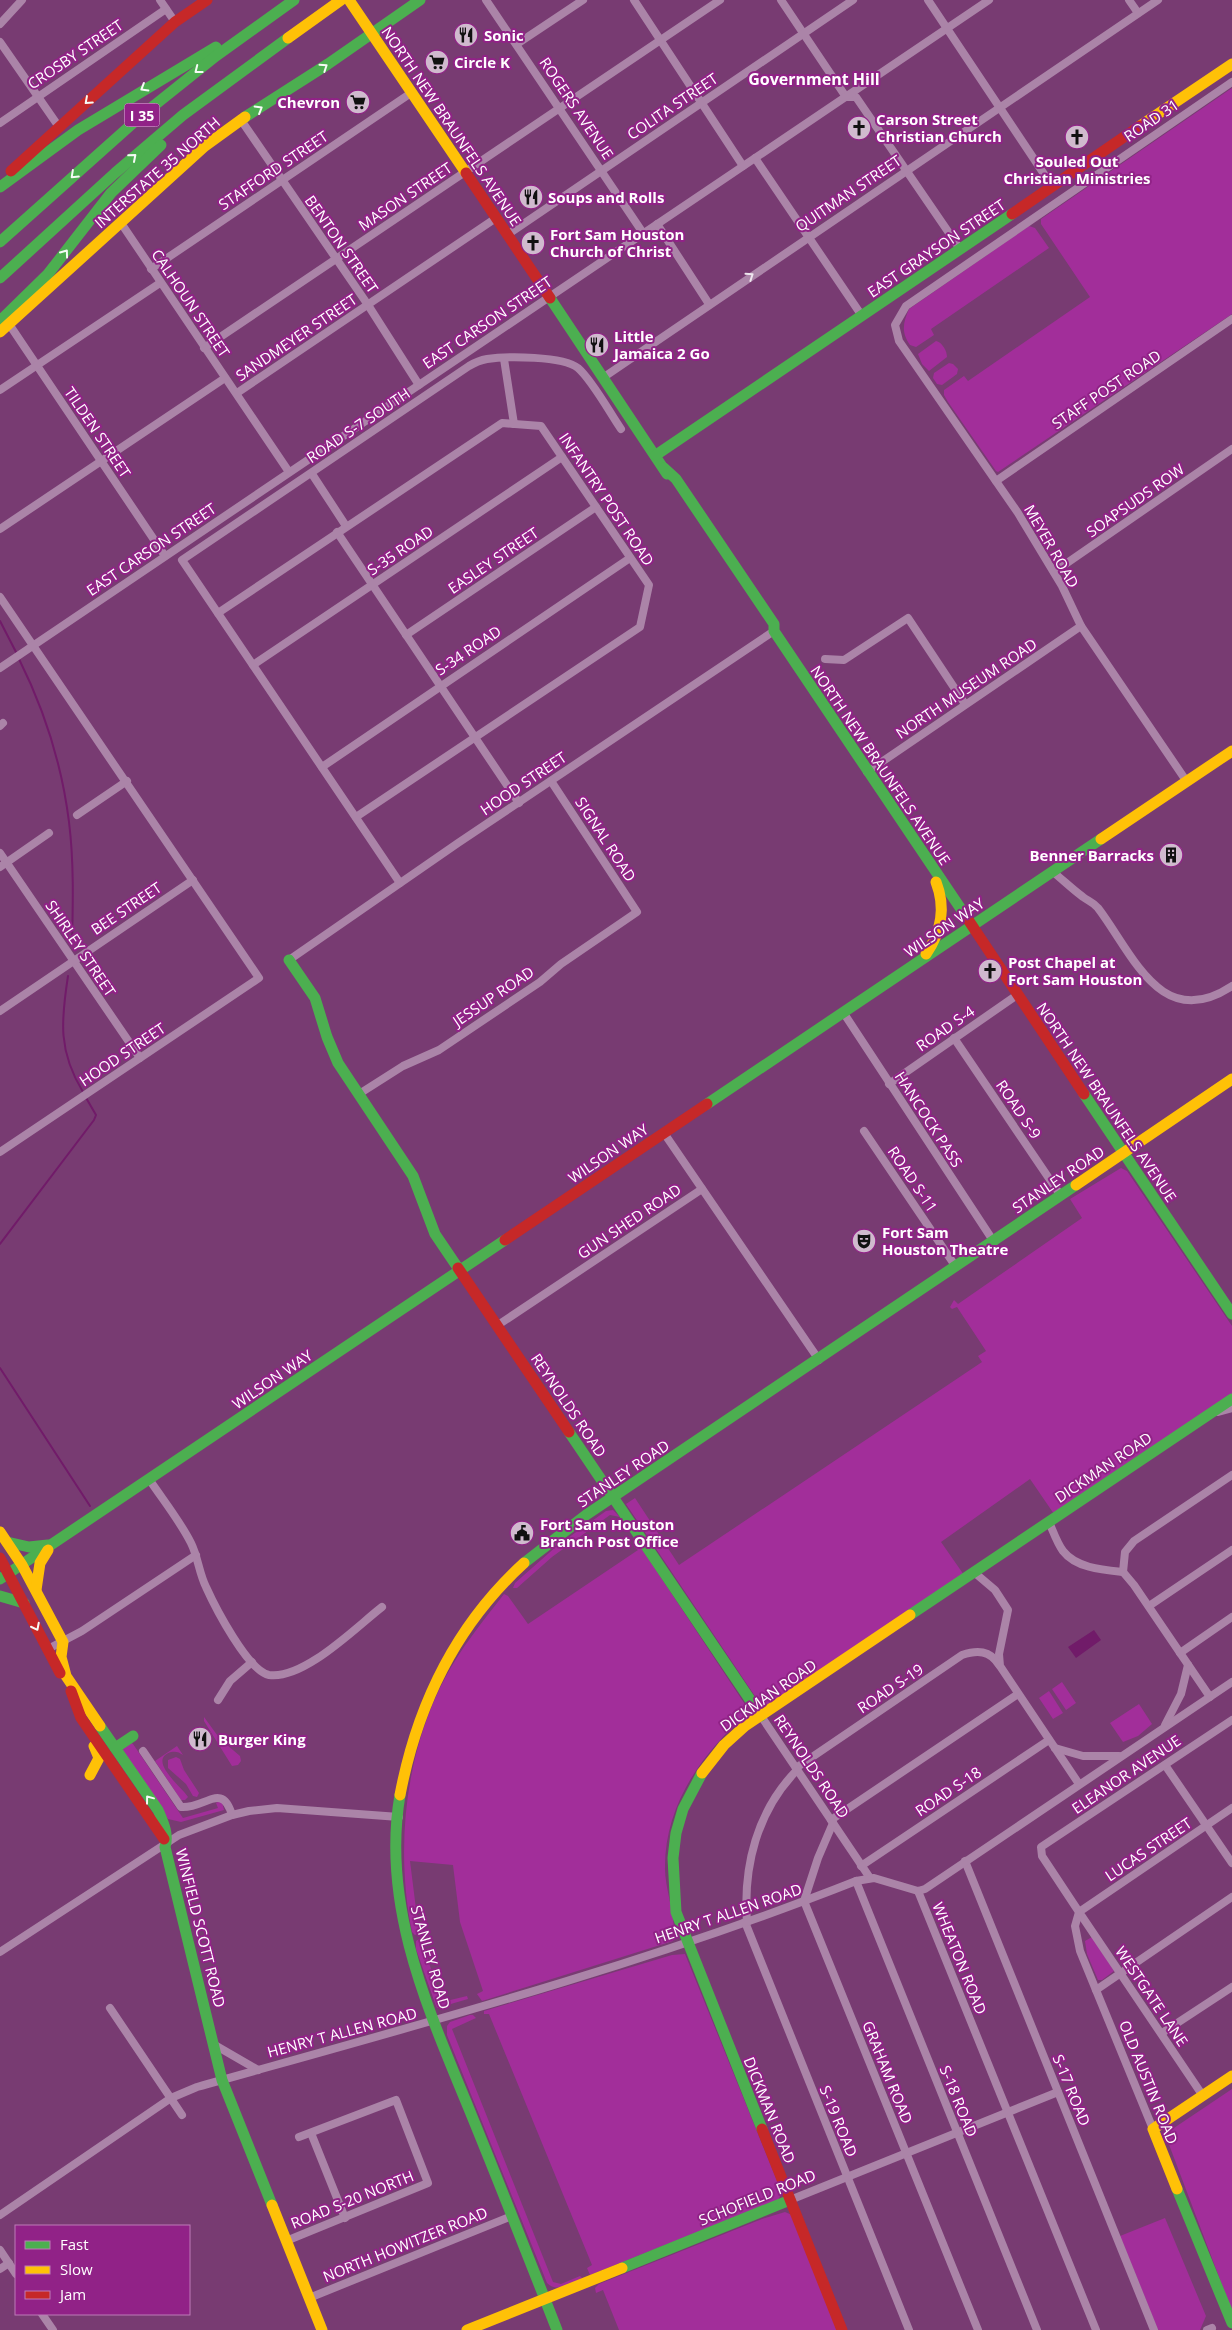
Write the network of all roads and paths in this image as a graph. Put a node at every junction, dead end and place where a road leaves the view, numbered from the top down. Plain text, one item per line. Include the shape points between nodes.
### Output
1 (22, 0) edge
2 (160, 0) edge
3 (207, 0) edge
4 (292, 0) edge
5 (341, 0) edge
6 (348, 0) edge
7 (420, 0) edge
8 (486, 0) edge
9 (583, 0) edge
10 (634, 0) edge
11 (720, 0) edge
12 (781, 0) edge
13 (853, 0) edge
14 (928, 0) edge
15 (989, 0) edge
16 (1129, 0) edge
17 (1158, 0) edge
18 (166, 9) junction
19 (1138, 13) junction
20 (175, 22) junction
21 (0, 24) edge
22 (306, 24) junction
23 (947, 28) junction
24 (804, 33) junction
25 (371, 34) junction
26 (661, 41) junction
27 (0, 42) edge
28 (517, 44) junction
29 (1232, 64) edge
30 (1232, 82) edge
31 (411, 93) junction
32 (36, 97) junction
33 (846, 97) junction
34 (702, 103) junction
35 (1000, 107) junction
36 (560, 108) junction
37 (241, 120) junction
38 (0, 123) edge
39 (59, 127) junction
40 (755, 158) junction
41 (743, 166) junction
42 (907, 170) junction
43 (602, 171) junction
44 (465, 172) junction
45 (0, 181) edge
46 (282, 181) junction
47 (1052, 186) junction
48 (0, 187) edge
49 (496, 218) junction
50 (120, 223) junction
51 (657, 224) junction
52 (643, 233) junction
53 (507, 235) junction
54 (808, 237) junction
55 (0, 242) edge
56 (960, 249) junction
57 (335, 260) junction
58 (151, 269) junction
59 (0, 278) edge
60 (160, 283) junction
61 (549, 297) junction
62 (709, 304) junction
63 (368, 305) junction
64 (862, 316) junction
65 (1232, 319) edge
66 (4, 322) edge
67 (896, 323) joint
68 (0, 332) edge
69 (204, 348) junction
70 (504, 359) junction
71 (37, 366) junction
72 (604, 377) junction
73 (225, 378) junction
74 (419, 385) junction
75 (0, 390) edge
76 (236, 393) junction
77 (514, 424) junction
78 (621, 429) dead end
79 (1232, 450) edge
80 (656, 455) junction
81 (562, 457) junction
82 (100, 460) junction
83 (289, 472) junction
84 (312, 474) junction
85 (996, 481) junction
86 (596, 507) junction
87 (346, 526) junction
88 (0, 529) edge
89 (337, 532) junction
90 (165, 556) junction
91 (630, 558) junction
92 (1054, 572) junction
93 (372, 585) junction
94 (0, 597) edge
95 (218, 613) junction
96 (1081, 626) junction
97 (774, 631) junction
98 (406, 635) junction
99 (33, 645) junction
100 (825, 658) dead end
101 (253, 665) junction
102 (0, 668) edge
103 (440, 686) junction
104 (966, 704) junction
105 (475, 738) junction
106 (1232, 751) edge
107 (322, 766) junction
108 (867, 772) junction
109 (551, 781) junction
110 (126, 782) junction
111 (1187, 782) junction
112 (519, 803) junction
113 (77, 815) dead end
114 (356, 817) junction
115 (49, 833) dead end
116 (0, 852) edge
117 (922, 854) junction
118 (3, 864) edge
119 (1053, 872) junction
120 (193, 880) junction
121 (400, 883) junction
122 (637, 912) joint
123 (971, 927) junction
124 (73, 960) junction
125 (289, 960) joint
126 (921, 960) junction
127 (1232, 986) edge
128 (1017, 995) junction
129 (0, 1011) edge
130 (843, 1012) junction
131 (954, 1038) junction
132 (140, 1058) junction
133 (1232, 1079) edge
134 (889, 1084) junction
135 (359, 1094) junction
136 (864, 1131) dead end
137 (664, 1133) junction
138 (0, 1151) edge
139 (1123, 1153) junction
140 (702, 1188) junction
141 (1061, 1196) junction
142 (994, 1242) junction
143 (956, 1267) junction
144 (459, 1270) junction
145 (1232, 1314) edge
146 (498, 1325) junction
147 (819, 1360) junction
148 (1232, 1399) edge
149 (1232, 1408) edge
150 (1204, 1418) junction
151 (1232, 1474) edge
152 (149, 1479) junction
153 (612, 1498) junction
154 (1049, 1522) junction
155 (0, 1532) edge
156 (7, 1542) junction
157 (52, 1544) junction
158 (1232, 1550) edge
159 (196, 1555) junction
160 (0, 1558) edge
161 (22, 1565) junction
162 (1123, 1572) junction
163 (975, 1573) junction
164 (5, 1576) edge
165 (36, 1590) junction
166 (0, 1596) edge
167 (24, 1603) junction
168 (1149, 1606) junction
169 (382, 1607) dead end
170 (1232, 1617) edge
171 (63, 1642) junction
172 (48, 1650) junction
173 (1180, 1652) junction
174 (252, 1662) junction
175 (1188, 1665) junction
176 (1000, 1666) junction
177 (1232, 1682) edge
178 (1018, 1694) junction
179 (1210, 1697) junction
180 (218, 1700) dead end
181 (760, 1716) junction
182 (81, 1718) junction
183 (1232, 1720) edge
184 (1162, 1729) junction
185 (133, 1736) dead end
186 (1050, 1740) junction
187 (115, 1748) junction
188 (1055, 1748) junction
189 (144, 1751) dead end
190 (1121, 1756) junction
191 (1165, 1765) junction
192 (796, 1769) junction
193 (120, 1775) junction
194 (1079, 1784) junction
195 (1232, 1808) edge
196 (232, 1815) junction
197 (399, 1817) junction
198 (832, 1822) junction
199 (1206, 1826) junction
200 (167, 1843) junction
201 (965, 1862) junction
202 (1232, 1863) edge
203 (861, 1866) junction
204 (870, 1878) junction
205 (856, 1881) junction
206 (918, 1891) junction
207 (1232, 1897) edge
208 (804, 1902) junction
209 (1079, 1912) junction
210 (746, 1922) junction
211 (687, 1943) junction
212 (0, 1952) edge
213 (1120, 1972) junction
214 (1232, 1987) edge
215 (1096, 1990) junction
216 (110, 2008) dead end
217 (433, 2021) junction
218 (1162, 2034) junction
219 (213, 2044) junction
220 (258, 2070) junction
221 (1232, 2076) edge
222 (222, 2080) junction
223 (1058, 2092) junction
224 (1202, 2096) junction
225 (171, 2098) junction
226 (1008, 2113) junction
227 (182, 2115) dead end
228 (1153, 2129) junction
229 (311, 2133) junction
230 (957, 2133) junction
231 (299, 2138) dead end
232 (906, 2153) junction
233 (847, 2177) junction
234 (790, 2200) junction
235 (0, 2215) edge
236 (512, 2216) junction
237 (345, 2218) junction
238 (286, 2241) junction
239 (0, 2250) edge
240 (9, 2263) junction
241 (0, 2269) edge
242 (15, 2272) edge
243 (309, 2298) junction
244 (545, 2298) junction
245 (43, 2315) edge
246 (1232, 2323) edge
247 (53, 2330) edge
248 (322, 2330) edge
249 (467, 2330) edge
250 (558, 2330) edge
251 (842, 2330) edge
252 (909, 2330) edge
253 (978, 2330) edge
254 (1037, 2330) edge
255 (1096, 2330) edge
256 (1154, 2330) edge

1 - 21 street
2 - 18 street
3 - 20 main road
4 -> 48 main road via 90,121
4 -> 55 main road, I 35 via 141,116
5 - 22 main road, I 35
6 - 25 main road, NORTH NEW BRAUNFELS AVENUE
7 - 25 main road, INTERSTATE 35 NORTH
8 - 28 street, ROGERS AVENUE
9 - 28 street
10 - 26 street
11 - 26 street, MASON STREET
12 - 24 street
13 - 24 street, COLITA STREET
14 - 23 street
15 - 23 street, EAST CARSON STREET
16 - 19 street
17 - 19 street, QUITMAN STREET
18 - 20 street
18 - 32 street, CROSBY STREET
19 - 35 street, QUITMAN STREET
20 -> 39 main road
59 -> 22 main road, I 35 via 170,126
66 -> 22 main road via 48,274 97,208 122,181 194,116
23 - 33 street, EAST CARSON STREET
23 - 35 street
24 - 33 street
24 - 34 street, COLITA STREET
25 - 31 main road, NORTH NEW BRAUNFELS AVENUE
37 -> 25 main road, INTERSTATE 35 NORTH
26 - 34 street
26 - 36 street, MASON STREET
27 - 32 street
28 - 36 street, ROGERS AVENUE
29 - 47 main road, EAST GRAYSON STREET
30 - 67 street, ROAD 31 via 906,306
31 - 44 main road, NORTH NEW BRAUNFELS AVENUE
31 - 46 street, STAFFORD STREET
32 - 38 street, CROSBY STREET
32 - 39 street
33 - 40 street, EAST CARSON STREET
33 - 42 street via 856,96
34 - 41 street
34 - 43 street, COLITA STREET
35 - 42 street, QUITMAN STREET
35 - 47 street
36 - 43 street, ROGERS AVENUE
36 - 44 street, MASON STREET
37 - 46 street, BENTON STREET
37 - 50 main road, INTERSTATE 35 NORTH via 200,151
39 - 45 main road
40 - 41 street, EAST CARSON STREET
40 - 54 street
41 - 51 street, EAST CARSON STREET
42 - 54 street, QUITMAN STREET
42 - 56 street
43 - 52 street, ROGERS AVENUE
43 - 53 street, COLITA STREET
44 - 49 main road, NORTH NEW BRAUNFELS AVENUE
44 - 57 street, MASON STREET
46 - 57 street, BENTON STREET
46 - 58 street, STAFFORD STREET
47 - 56 main road, EAST GRAYSON STREET
49 - 53 main road, NORTH NEW BRAUNFELS AVENUE
49 - 63 street, SANDMEYER STREET
50 - 58 street, CALHOUN STREET
50 - 66 main road, INTERSTATE 35 NORTH
51 - 52 street, EAST CARSON STREET
51 - 62 street
52 - 61 street, EAST CARSON STREET
53 - 61 main road, NORTH NEW BRAUNFELS AVENUE
62 -> 54 street, QUITMAN STREET
54 - 64 street
56 - 64 main road, EAST GRAYSON STREET
57 - 63 street, BENTON STREET
57 - 69 street, MASON STREET
58 - 60 street, CALHOUN STREET
60 - 69 street, CALHOUN STREET
60 - 71 street
61 - 72 main road, NORTH NEW BRAUNFELS AVENUE
61 - 74 street, EAST CARSON STREET
62 - 72 street, QUITMAN STREET
63 - 74 street, BENTON STREET
63 - 76 street, SANDMEYER STREET
64 - 80 main road, EAST GRAYSON STREET
65 - 85 street, STAFF POST ROAD
66 - 68 main road, INTERSTATE 35 NORTH
66 - 71 street, TILDEN STREET
67 - 85 street, MEYER ROAD via 900,341
69 - 73 street, CALHOUN STREET
70 - 77 street
70 - 78 street, ROAD S-7 SOUTH via 548,359 574,366 586,377
70 - 84 street, ROAD S-7 SOUTH via 486,359 469,366
71 - 75 street
71 - 82 street, TILDEN STREET
72 - 80 main road, NORTH NEW BRAUNFELS AVENUE
73 - 76 street, CALHOUN STREET
73 - 82 street, SANDMEYER STREET
74 - 83 street, EAST CARSON STREET
76 - 83 street, CALHOUN STREET
77 - 81 street, INFANTRY POST ROAD via 541,426
77 - 87 street, INFANTRY POST ROAD via 498,424
79 - 92 street, SOAPSUDS ROW
80 - 97 main road, NORTH NEW BRAUNFELS AVENUE via 676,479 774,624
81 - 86 street, INFANTRY POST ROAD
81 - 93 street, S-35 ROAD
82 - 88 street, SANDMEYER STREET
82 - 90 street, TILDEN STREET
83 - 90 street, EAST CARSON STREET
84 - 87 street
84 - 95 street, ROAD S-7 SOUTH via 182,560
85 - 92 street, MEYER ROAD
86 - 91 street, INFANTRY POST ROAD
86 - 98 street, EASLEY STREET
87 - 89 street, INFANTRY POST ROAD
89 - 93 street
89 - 95 street, INFANTRY POST ROAD
90 - 99 street, EAST CARSON STREET
91 - 103 street, S-34 ROAD
91 - 105 street, INFANTRY POST ROAD via 649,585 640,627
92 - 96 street, MEYER ROAD
93 - 98 street
93 - 101 street, S-35 ROAD
94 - 99 street
95 - 101 street
96 - 104 street, NORTH MUSEUM ROAD
96 - 111 street, MEYER ROAD
97 - 108 main road, NORTH NEW BRAUNFELS AVENUE
97 - 109 street, HOOD STREET
98 - 103 street
99 - 102 street, EAST CARSON STREET
99 - 110 street
100 - 104 street via 844,660 908,618
101 - 107 street
103 - 105 street
103 - 107 street, S-34 ROAD
104 - 108 street, NORTH MUSEUM ROAD
105 - 112 street
105 - 114 street, INFANTRY POST ROAD
106 - 111 main road, WILSON WAY
107 - 114 street
108 - 117 main road, NORTH NEW BRAUNFELS AVENUE
109 - 112 street, HOOD STREET
109 - 122 street, SIGNAL ROAD
110 - 113 street
110 - 120 street
111 - 119 main road, WILSON WAY
112 - 121 street, HOOD STREET
114 - 121 street
115 - 118 street
116 - 118 street, SHIRLEY STREET
117 - 123 main road, NORTH NEW BRAUNFELS AVENUE
117 - 126 main road via 938,886 942,905 939,932
118 - 124 street, SHIRLEY STREET
119 - 123 main road, WILSON WAY
119 - 127 street via 1094,903 1153,985 1165,994 1201,1000
120 - 124 street, BEE STREET
120 - 132 street, HOOD STREET via 260,978
121 - 125 street, HOOD STREET
122 - 135 street, JESSUP ROAD via 439,1050 404,1066
123 - 126 main road, WILSON WAY
123 - 128 main road, NORTH NEW BRAUNFELS AVENUE
124 - 129 street, BEE STREET
124 - 132 street, SHIRLEY STREET
125 - 135 main road, REYNOLDS ROAD via 315,998 332,1051
126 - 130 main road, WILSON WAY
128 - 131 street, ROAD S-4
128 - 139 main road, NORTH NEW BRAUNFELS AVENUE
130 - 134 street, HANCOCK PASS
130 - 137 main road, WILSON WAY
131 - 134 street, ROAD S-4
131 - 141 street, ROAD S-9
132 - 138 street, HOOD STREET
133 - 139 main road, STANLEY ROAD
134 - 142 street, HANCOCK PASS
135 - 144 main road, REYNOLDS ROAD via 413,1176 435,1234
136 - 143 street, ROAD S-11
137 - 140 street
137 - 144 main road, WILSON WAY
139 - 141 main road, STANLEY ROAD
139 - 145 main road, NORTH NEW BRAUNFELS AVENUE
140 - 146 street, GUN SHED ROAD
140 - 147 street, GUN SHED ROAD
141 - 142 main road, STANLEY ROAD
142 - 143 main road, STANLEY ROAD
143 - 147 main road, STANLEY ROAD
144 - 146 main road, REYNOLDS ROAD
144 - 152 main road, WILSON WAY
146 - 153 main road, REYNOLDS ROAD
147 - 153 main road, STANLEY ROAD
148 - 150 main road, DICKMAN ROAD
149 - 150 street, DICKMAN ROAD
150 - 154 main road, DICKMAN ROAD
151 - 162 street via 1134,1541 1125,1552
152 - 157 main road, WILSON WAY
152 - 159 street
153 - 181 main road, REYNOLDS ROAD
153 - 197 main road, STANLEY ROAD via 562,1531 523,1564 485,1604 461,1636 438,1676 416,1729 403,1779
154 - 162 street via 1063,1551 1072,1559 1092,1567
154 - 163 main road, DICKMAN ROAD
155 - 156 main road
156 - 157 main road via 29,1547
156 - 161 main road
157 - 161 main road, WILSON WAY
157 - 165 main road via 40,1562
158 - 168 street
159 - 171 street
159 - 174 street via 218,1612
160 - 164 main road, WINFIELD SCOTT ROAD
161 - 164 main road, WILSON WAY
161 - 165 main road
162 - 168 street
163 - 176 street via 995,1590 1008,1610 999,1654
163 - 181 main road, DICKMAN ROAD
164 - 167 main road, WINFIELD SCOTT ROAD
165 - 171 main road
166 - 167 main road
167 -> 172 main road, WINFIELD SCOTT ROAD
168 - 173 street
169 - 174 street via 315,1660 294,1670 269,1675 257,1669
170 - 173 street
171 - 172 street
171 - 187 main road via 61,1657 66,1676
172 - 182 main road, WINFIELD SCOTT ROAD via 73,1695
173 - 175 street
174 - 180 street via 230,1681
175 - 179 street
175 - 184 street via 1181,1694
176 - 178 street
176 - 192 street, ROAD S-19 via 986,1653 973,1651 962,1655
177 - 179 street, WHEATON ROAD
178 - 186 street
178 - 198 street
179 - 184 street, WHEATON ROAD
181 - 192 street, REYNOLDS ROAD
181 - 211 main road, DICKMAN ROAD via 730,1738 705,1766 680,1816 671,1873 676,1912
182 - 193 main road, WINFIELD SCOTT ROAD
182 - 193 main road via 83,1728 100,1754 90,1775 109,1770
183 - 191 street, ELEANOR AVENUE
184 - 190 street, WHEATON ROAD
185 - 187 main road
186 - 188 street
186 - 203 street, ROAD S-18
200 -> 187 main road via 164,1822 158,1810
188 - 190 street via 1083,1756
188 - 194 street
189 - 196 street via 181,1807 224,1798
190 - 194 street, WHEATON ROAD
191 - 199 street
191 - 209 street, ELEANOR AVENUE via 1041,1848 1042,1856
192 - 198 street, REYNOLDS ROAD
192 - 210 street, S-19 ROAD via 769,1806 757,1835 748,1865
193 - 200 main road, WINFIELD SCOTT ROAD
194 - 201 street, WHEATON ROAD
195 - 199 street, LUCAS STREET
196 - 197 street via 277,1808
196 - 200 street via 179,1835
197 - 217 main road, STANLEY ROAD via 396,1856 399,1899 408,1946
198 - 203 street, REYNOLDS ROAD
198 - 208 street
199 - 202 street
199 - 209 street, LUCAS STREET
200 - 212 street
200 - 219 main road, WINFIELD SCOTT ROAD via 165,1848
201 - 206 street, WHEATON ROAD
201 - 223 street, S-17 ROAD
203 - 204 street, REYNOLDS ROAD
204 - 205 street, HENRY T ALLEN ROAD
204 - 206 street, HENRY T ALLEN ROAD
205 - 208 street, HENRY T ALLEN ROAD
205 - 230 street, S-18 ROAD
206 - 226 street, WHEATON ROAD
207 - 213 street
208 - 210 street, HENRY T ALLEN ROAD
208 - 232 street, GRAHAM ROAD
209 - 213 street, WESTGATE LANE
209 - 215 street, OLD AUSTIN ROAD via 1076,1926 1078,1945
210 - 211 street, HENRY T ALLEN ROAD
210 - 233 street, S-19 ROAD
211 - 217 street, HENRY T ALLEN ROAD
211 - 234 main road, DICKMAN ROAD
213 - 215 street
213 - 218 street, WESTGATE LANE
214 - 218 street
215 - 228 street, OLD AUSTIN ROAD
216 - 225 street
217 - 220 street, HENRY T ALLEN ROAD
217 - 236 main road, STANLEY ROAD
218 - 224 street, WESTGATE LANE
219 - 220 street
219 - 222 main road, WINFIELD SCOTT ROAD
220 - 222 street, HENRY T ALLEN ROAD
221 - 224 main road
222 - 225 street, HENRY T ALLEN ROAD
222 - 238 main road, WINFIELD SCOTT ROAD
223 - 226 street, SCHOFIELD ROAD
223 - 256 street, S-17 ROAD
224 - 228 main road
225 - 227 street
225 - 235 street, HENRY T ALLEN ROAD
226 - 230 street, SCHOFIELD ROAD
226 - 255 street, WHEATON ROAD
228 - 246 main road, OLD AUSTIN ROAD
229 - 231 street
229 - 237 street
229 - 237 street, ROAD S-20 NORTH via 396,2100 428,2183
230 - 232 street, SCHOFIELD ROAD
230 - 254 street, S-18 ROAD
232 - 233 street, SCHOFIELD ROAD
232 - 253 street, GRAHAM ROAD
233 - 234 street, SCHOFIELD ROAD
233 - 252 street, S-19 ROAD
234 - 244 main road, SCHOFIELD ROAD
234 - 251 main road, DICKMAN ROAD
236 - 243 street, NORTH HOWITZER ROAD
236 - 244 main road, STANLEY ROAD
237 - 238 street, ROAD S-20 NORTH
238 - 243 main road, WINFIELD SCOTT ROAD
239 - 240 street
240 - 241 street
240 - 242 street
243 - 248 main road, WINFIELD SCOTT ROAD
244 - 249 main road, SCHOFIELD ROAD
244 - 250 main road, STANLEY ROAD
245 - 247 street

